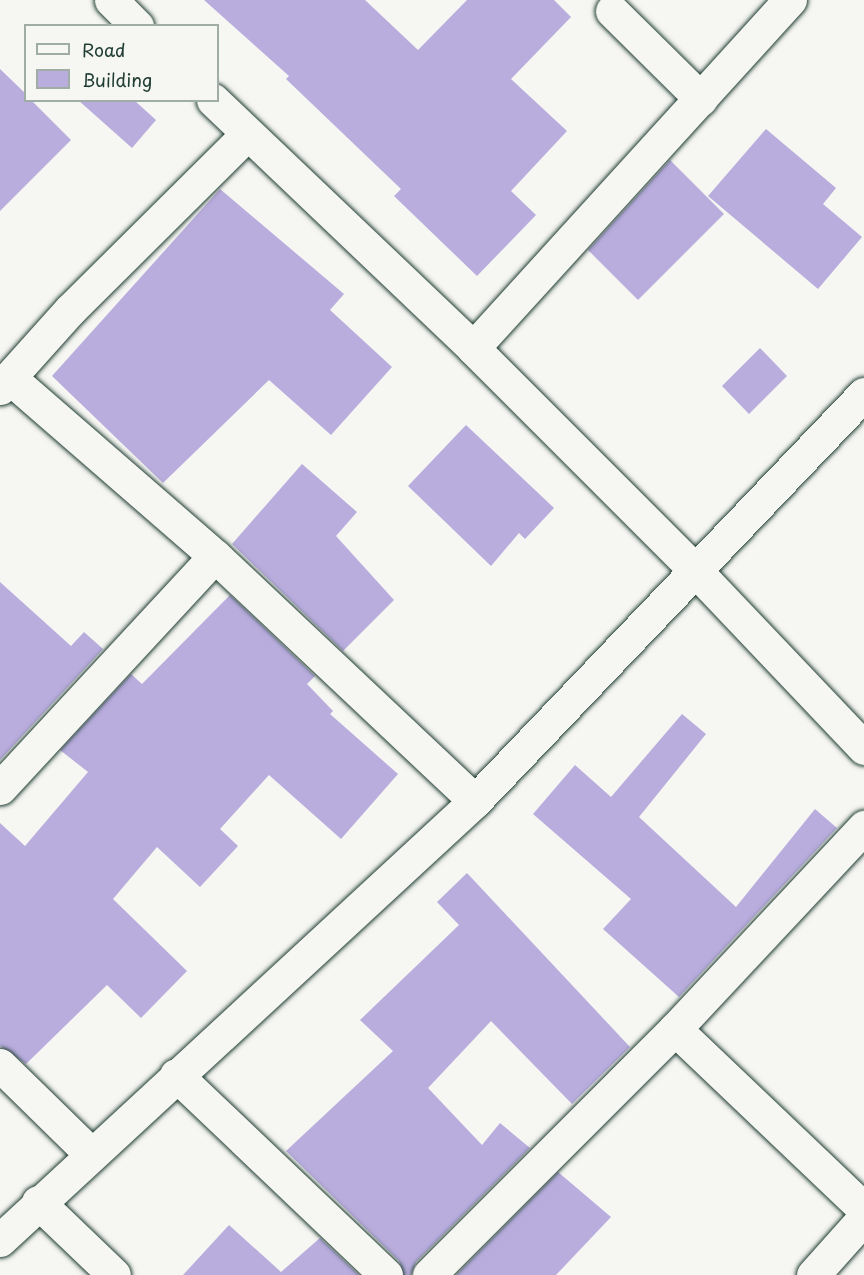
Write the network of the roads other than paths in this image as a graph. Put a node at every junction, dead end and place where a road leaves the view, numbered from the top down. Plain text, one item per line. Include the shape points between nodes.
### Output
1 (111, 0) edge
2 (790, 0) edge
3 (612, 4) edge
4 (135, 24) edge
5 (700, 99) junction
6 (215, 102) edge
7 (247, 134) junction
8 (473, 348) junction
9 (5, 383) edge
10 (864, 394) edge
11 (215, 556) junction
12 (696, 571) junction
13 (864, 748) edge
14 (0, 788) edge
15 (475, 801) junction
16 (864, 827) edge
17 (675, 1029) junction
18 (0, 1065) edge
19 (176, 1075) junction
20 (90, 1153) junction
21 (38, 1202) junction
22 (864, 1209) edge
23 (864, 1218) edge
24 (0, 1240) edge
25 (114, 1275) edge
26 (386, 1275) edge
27 (429, 1275) edge
28 (813, 1275) edge

1 - 4 street
2 - 5 street
3 - 5 street
5 - 8 street
6 - 7 street
7 - 8 street
7 - 9 street via 71,309
8 - 12 street
9 - 11 street
10 - 12 street
11 - 14 street
11 - 15 street
12 - 13 street
12 - 15 street
15 - 19 street
16 - 17 street
17 - 22 street
17 - 27 street
18 - 20 street
19 - 20 street
19 - 26 street
20 - 21 street
21 - 24 street
21 - 25 street
23 - 28 street

